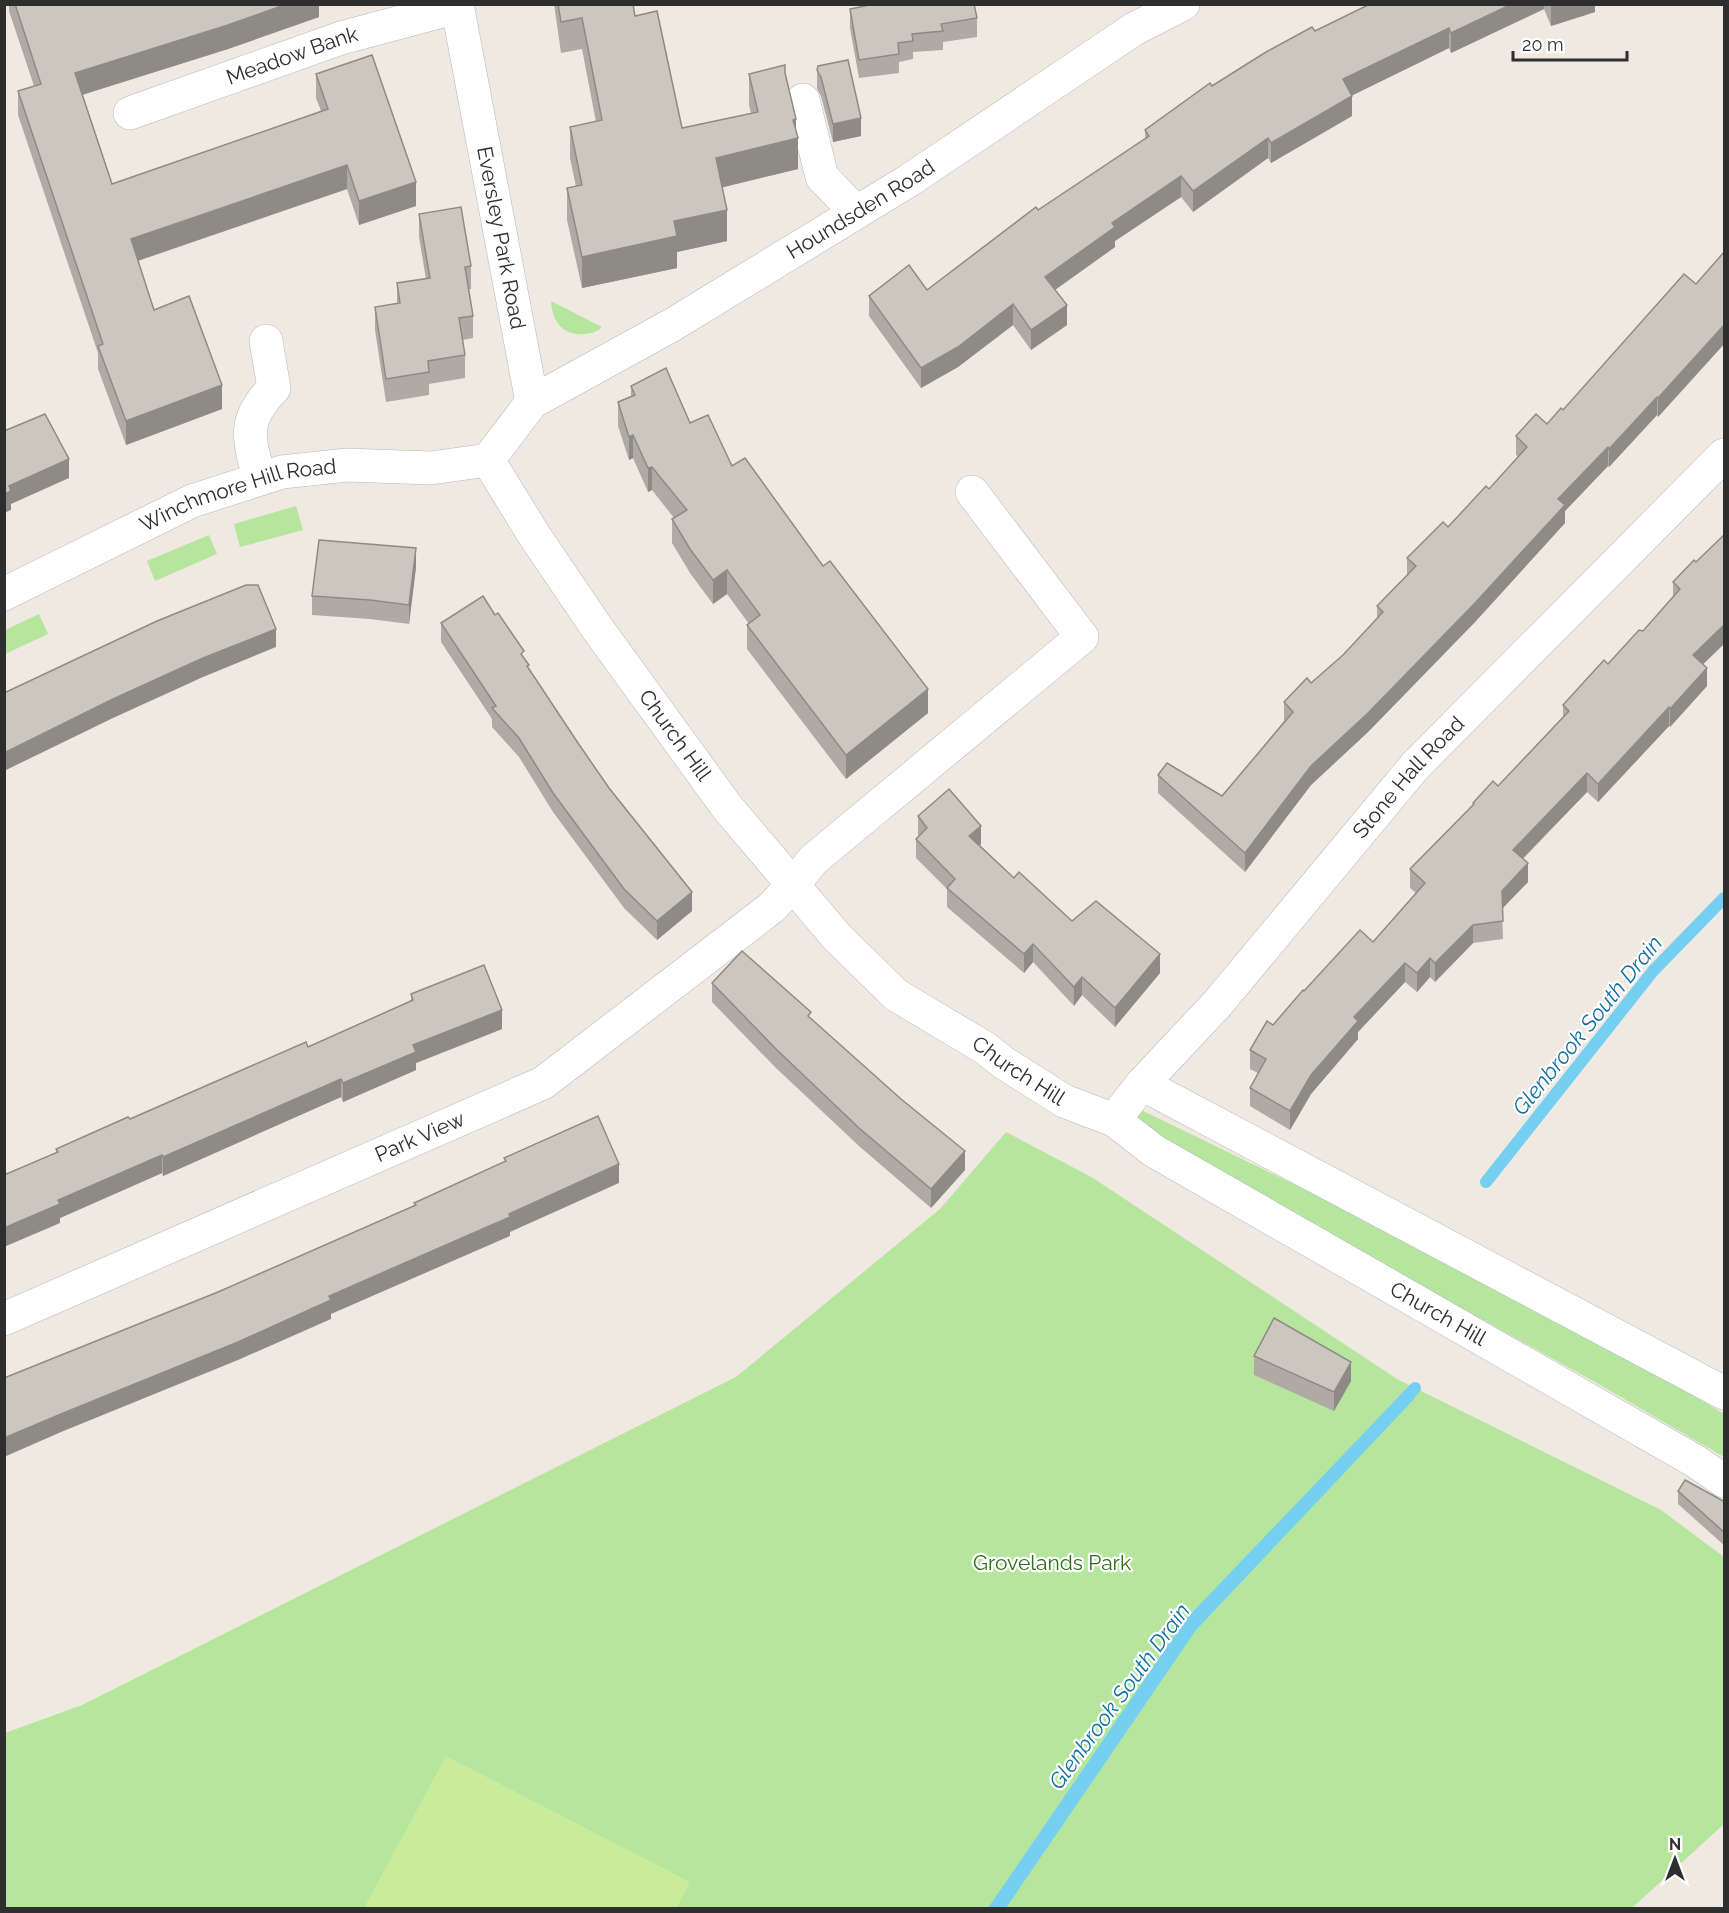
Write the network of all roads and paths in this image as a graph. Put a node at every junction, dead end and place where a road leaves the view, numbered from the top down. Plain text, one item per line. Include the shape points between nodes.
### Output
1 (1183, 4) edge
2 (457, 6) edge
3 (1131, 17) edge
4 (803, 100) dead end
5 (130, 113) dead end
6 (856, 212) junction
7 (266, 341) dead end
8 (532, 402) junction
9 (1725, 455) edge
10 (488, 460) junction
11 (260, 479) junction
12 (972, 492) dead end
13 (4, 594) edge
14 (793, 885) junction
15 (1142, 1084) junction
16 (1114, 1120) junction
17 (4, 1319) edge
18 (1725, 1393) edge
19 (1725, 1481) edge

1 - 3 street, Houndsden Road
2 - 5 street, Meadow Bank via 341,38
2 - 8 street, Eversley Park Road
3 - 6 street, Houndsden Road via 908,181
4 - 6 street via 822,177
6 - 8 street, Houndsden Road via 672,325
7 - 11 street via 274,388 260,402 250,422 252,453
8 - 10 street
9 - 15 street, Stone Hall Road via 1415,766 1218,1004
10 - 11 street, Winchmore Hill Road via 431,468 347,465 297,470
10 - 14 street, Church Hill via 597,628 727,807
11 - 13 street, Winchmore Hill Road via 192,501
12 - 14 street, Park View via 1082,637 813,860
14 - 16 street, Church Hill via 836,936 896,995 1065,1101
14 - 17 street, Park View via 771,908 543,1083
15 - 16 street, Stone Hall Road
15 - 18 street
16 - 19 street, Church Hill via 1154,1151

